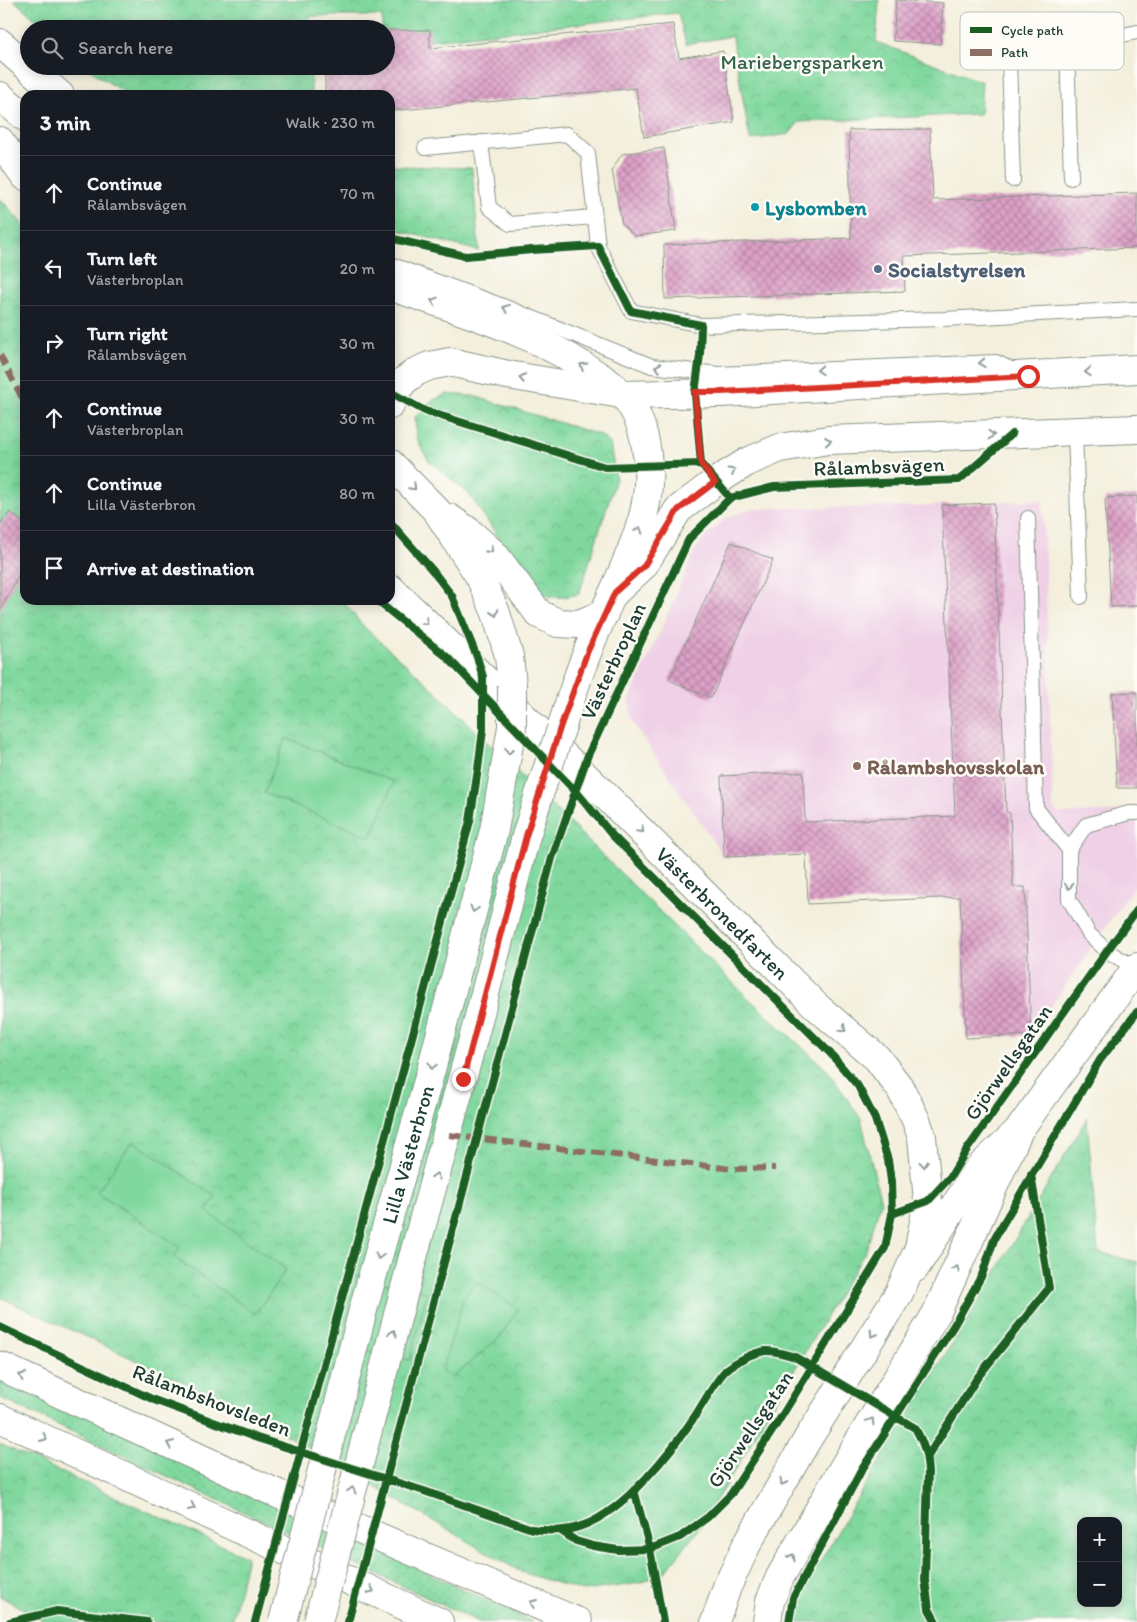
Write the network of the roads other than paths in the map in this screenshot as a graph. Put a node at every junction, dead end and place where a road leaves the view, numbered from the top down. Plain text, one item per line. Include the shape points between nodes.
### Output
1 (1137, 32) edge
2 (1124, 35) edge
3 (0, 43) edge
4 (20, 60) edge
5 (1009, 70) edge
6 (1068, 70) edge
7 (37, 75) edge
8 (54, 90) edge
9 (0, 96) edge
10 (20, 113) edge
11 (0, 141) edge
12 (481, 142) junction
13 (425, 148) dead end
14 (20, 169) edge
15 (1071, 178) dead end
16 (1013, 180) dead end
17 (594, 217) junction
18 (395, 266) edge
19 (395, 288) edge
20 (1137, 309) edge
21 (1137, 370) edge
22 (1028, 376) junction
23 (395, 392) edge
24 (622, 395) junction
25 (1137, 430) edge
26 (1076, 432) junction
27 (395, 468) edge
28 (437, 511) junction
29 (1028, 518) dead end
30 (395, 593) edge
31 (1081, 597) dead end
32 (609, 603) junction
33 (512, 684) joint
34 (560, 728) joint
35 (1137, 813) edge
36 (1069, 850) junction
37 (1137, 968) edge
38 (1019, 1130) junction
39 (899, 1293) junction
40 (0, 1366) edge
41 (0, 1418) edge
42 (283, 1622) edge
43 (318, 1622) edge
44 (439, 1622) edge
45 (578, 1622) edge
46 (716, 1622) edge
47 (767, 1622) edge

1 - 2 lane
3 - 4 main road
5 - 16 lane
6 - 15 lane
7 - 8 main road
9 - 10 main road
11 - 14 main road
12 - 13 lane
12 - 17 lane via 489,207 510,224
12 - 17 lane via 567,134 588,153
17 - 20 lane via 598,246 631,311 701,325 943,320
22 -> 18 lane via 996,362 718,374 652,366
24 -> 19 main road, Västerbroplan via 567,356 512,328
21 -> 22 main road
22 - 24 main road
24 -> 23 main road via 450,362 416,372
32 -> 24 main road, Västerbroplan via 632,550 649,484 642,431
25 - 26 main road, Rålambsvägen
26 - 31 lane
32 -> 26 main road, Rålambsvägen via 644,566 678,510 747,462 780,448 828,440
27 -> 28 main road, Västerbroplan
28 -> 32 main road, Västerbroplan via 468,531 494,554 539,614 558,622 579,624
28 -> 33 main road, Västerbroplan via 480,577 496,613 509,656
29 - 36 lane via 1036,808
30 -> 39 main road, Västerbronedfarten via 606,796 816,1006 877,1058 900,1088 922,1137 928,1201 919,1248
32 - 34 main road, Västerbroplan
33 -> 42 main road, Lilla Västerbron, bridge via 512,728 494,830 364,1306
43 -> 34 main road, Lilla Västerbron, bridge via 526,836
35 - 36 lane via 1086,825
36 -> 37 lane via 1069,899 1089,934 1107,950
37 - 38 main road, Gjörwellsgatan
38 - 39 main road, Gjörwellsgatan via 979,1168
47 -> 38 main road, Gjörwellsgatan via 770,1601 780,1578 936,1314
39 -> 46 main road, Gjörwellsgatan via 807,1440 747,1544 727,1587
45 -> 40 main road via 278,1494
41 -> 44 main road

